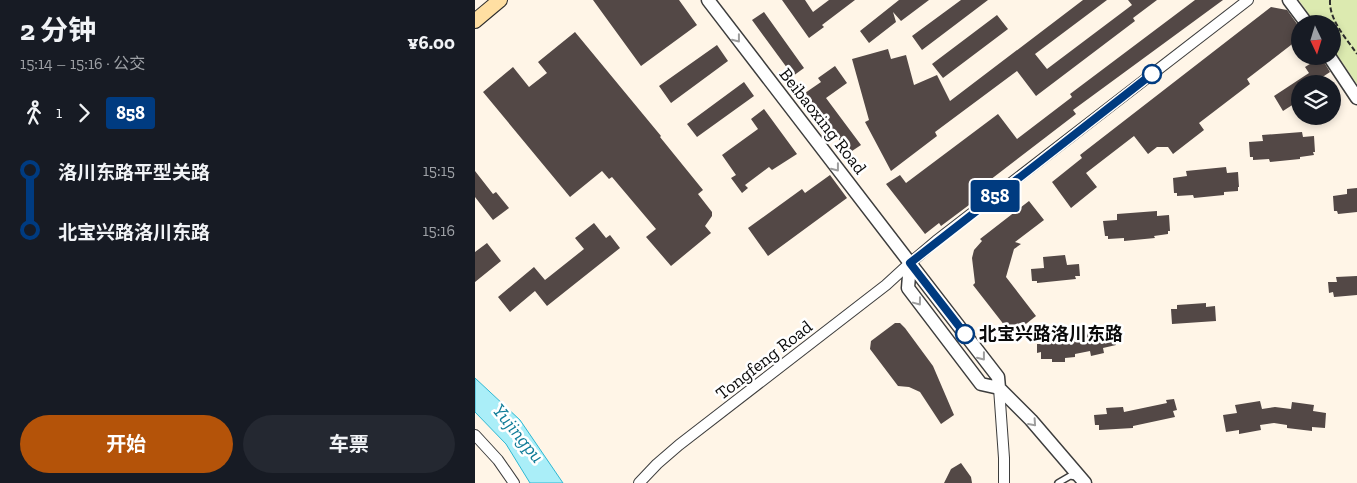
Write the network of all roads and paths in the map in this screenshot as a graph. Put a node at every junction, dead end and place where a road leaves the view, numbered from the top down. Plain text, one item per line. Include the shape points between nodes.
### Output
1 (500, 0) edge
2 (708, 0) edge
3 (1248, 0) edge
4 (1289, 0) edge
5 (1330, 0) edge
6 (1300, 15) edge
7 (475, 21) edge
8 (1357, 54) edge
9 (1335, 65) edge
10 (1357, 98) edge
11 (910, 263) junction
12 (999, 388) junction
13 (475, 435) edge
14 (1083, 480) edge
15 (514, 483) edge
16 (639, 483) edge
17 (1004, 483) edge
18 (1058, 483) edge

1 - 7 main road
2 -> 11 street, Beibaoxing Road
3 - 11 street, Tongfeng Road
4 - 6 street
5 - 8 path via 1330,9 1337,24
9 - 10 street
11 -> 12 street, Beibaoxing Road via 998,377
11 -> 12 street, Beibaoxing Road via 908,288 981,384
11 - 16 street, Tongfeng Road via 679,445
12 -> 14 street, Beibaoxing Road
12 - 17 street
13 - 15 street
14 - 18 lane via 1070,476

